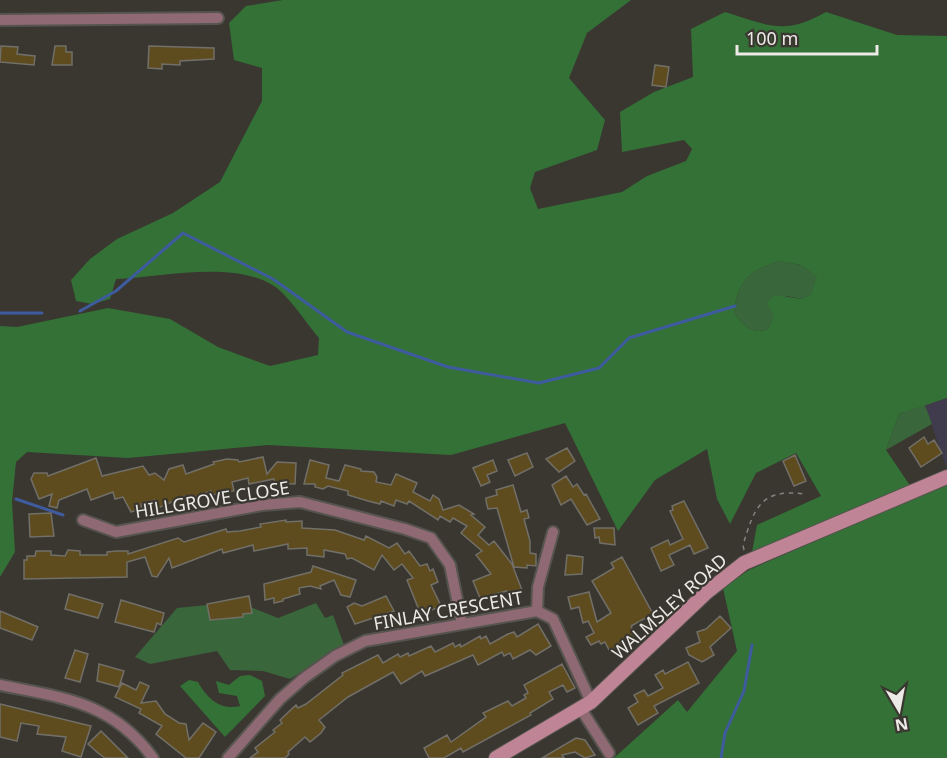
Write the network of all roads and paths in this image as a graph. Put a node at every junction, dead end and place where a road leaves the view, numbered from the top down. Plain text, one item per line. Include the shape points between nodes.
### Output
1 (218, 18) dead end
2 (0, 20) edge
3 (947, 477) edge
4 (804, 494) dead end
5 (83, 520) dead end
6 (553, 532) dead end
7 (747, 562) junction
8 (537, 611) junction
9 (462, 624) junction
10 (0, 685) edge
11 (586, 705) junction
12 (609, 753) dead end
13 (153, 758) edge
14 (228, 758) edge
15 (496, 758) edge

1 - 2 street
3 - 7 street, WALMSLEY ROAD
4 - 7 path via 783,491 753,512 743,545
5 - 9 street, HILLGROVE CLOSE via 116,532 262,505 300,502 405,529 431,538 450,565
6 - 8 street via 538,587
7 - 11 street, WALMSLEY ROAD via 707,592
8 - 9 street, FINLAY CRESCENT
8 - 11 street, FINLAY CRESCENT via 554,619
9 - 14 street, FINLAY CRESCENT via 365,641 334,656 280,699
10 - 13 street via 82,704 126,726
11 - 12 street, FINLAY CRESCENT
11 - 15 street, WALMSLEY ROAD

